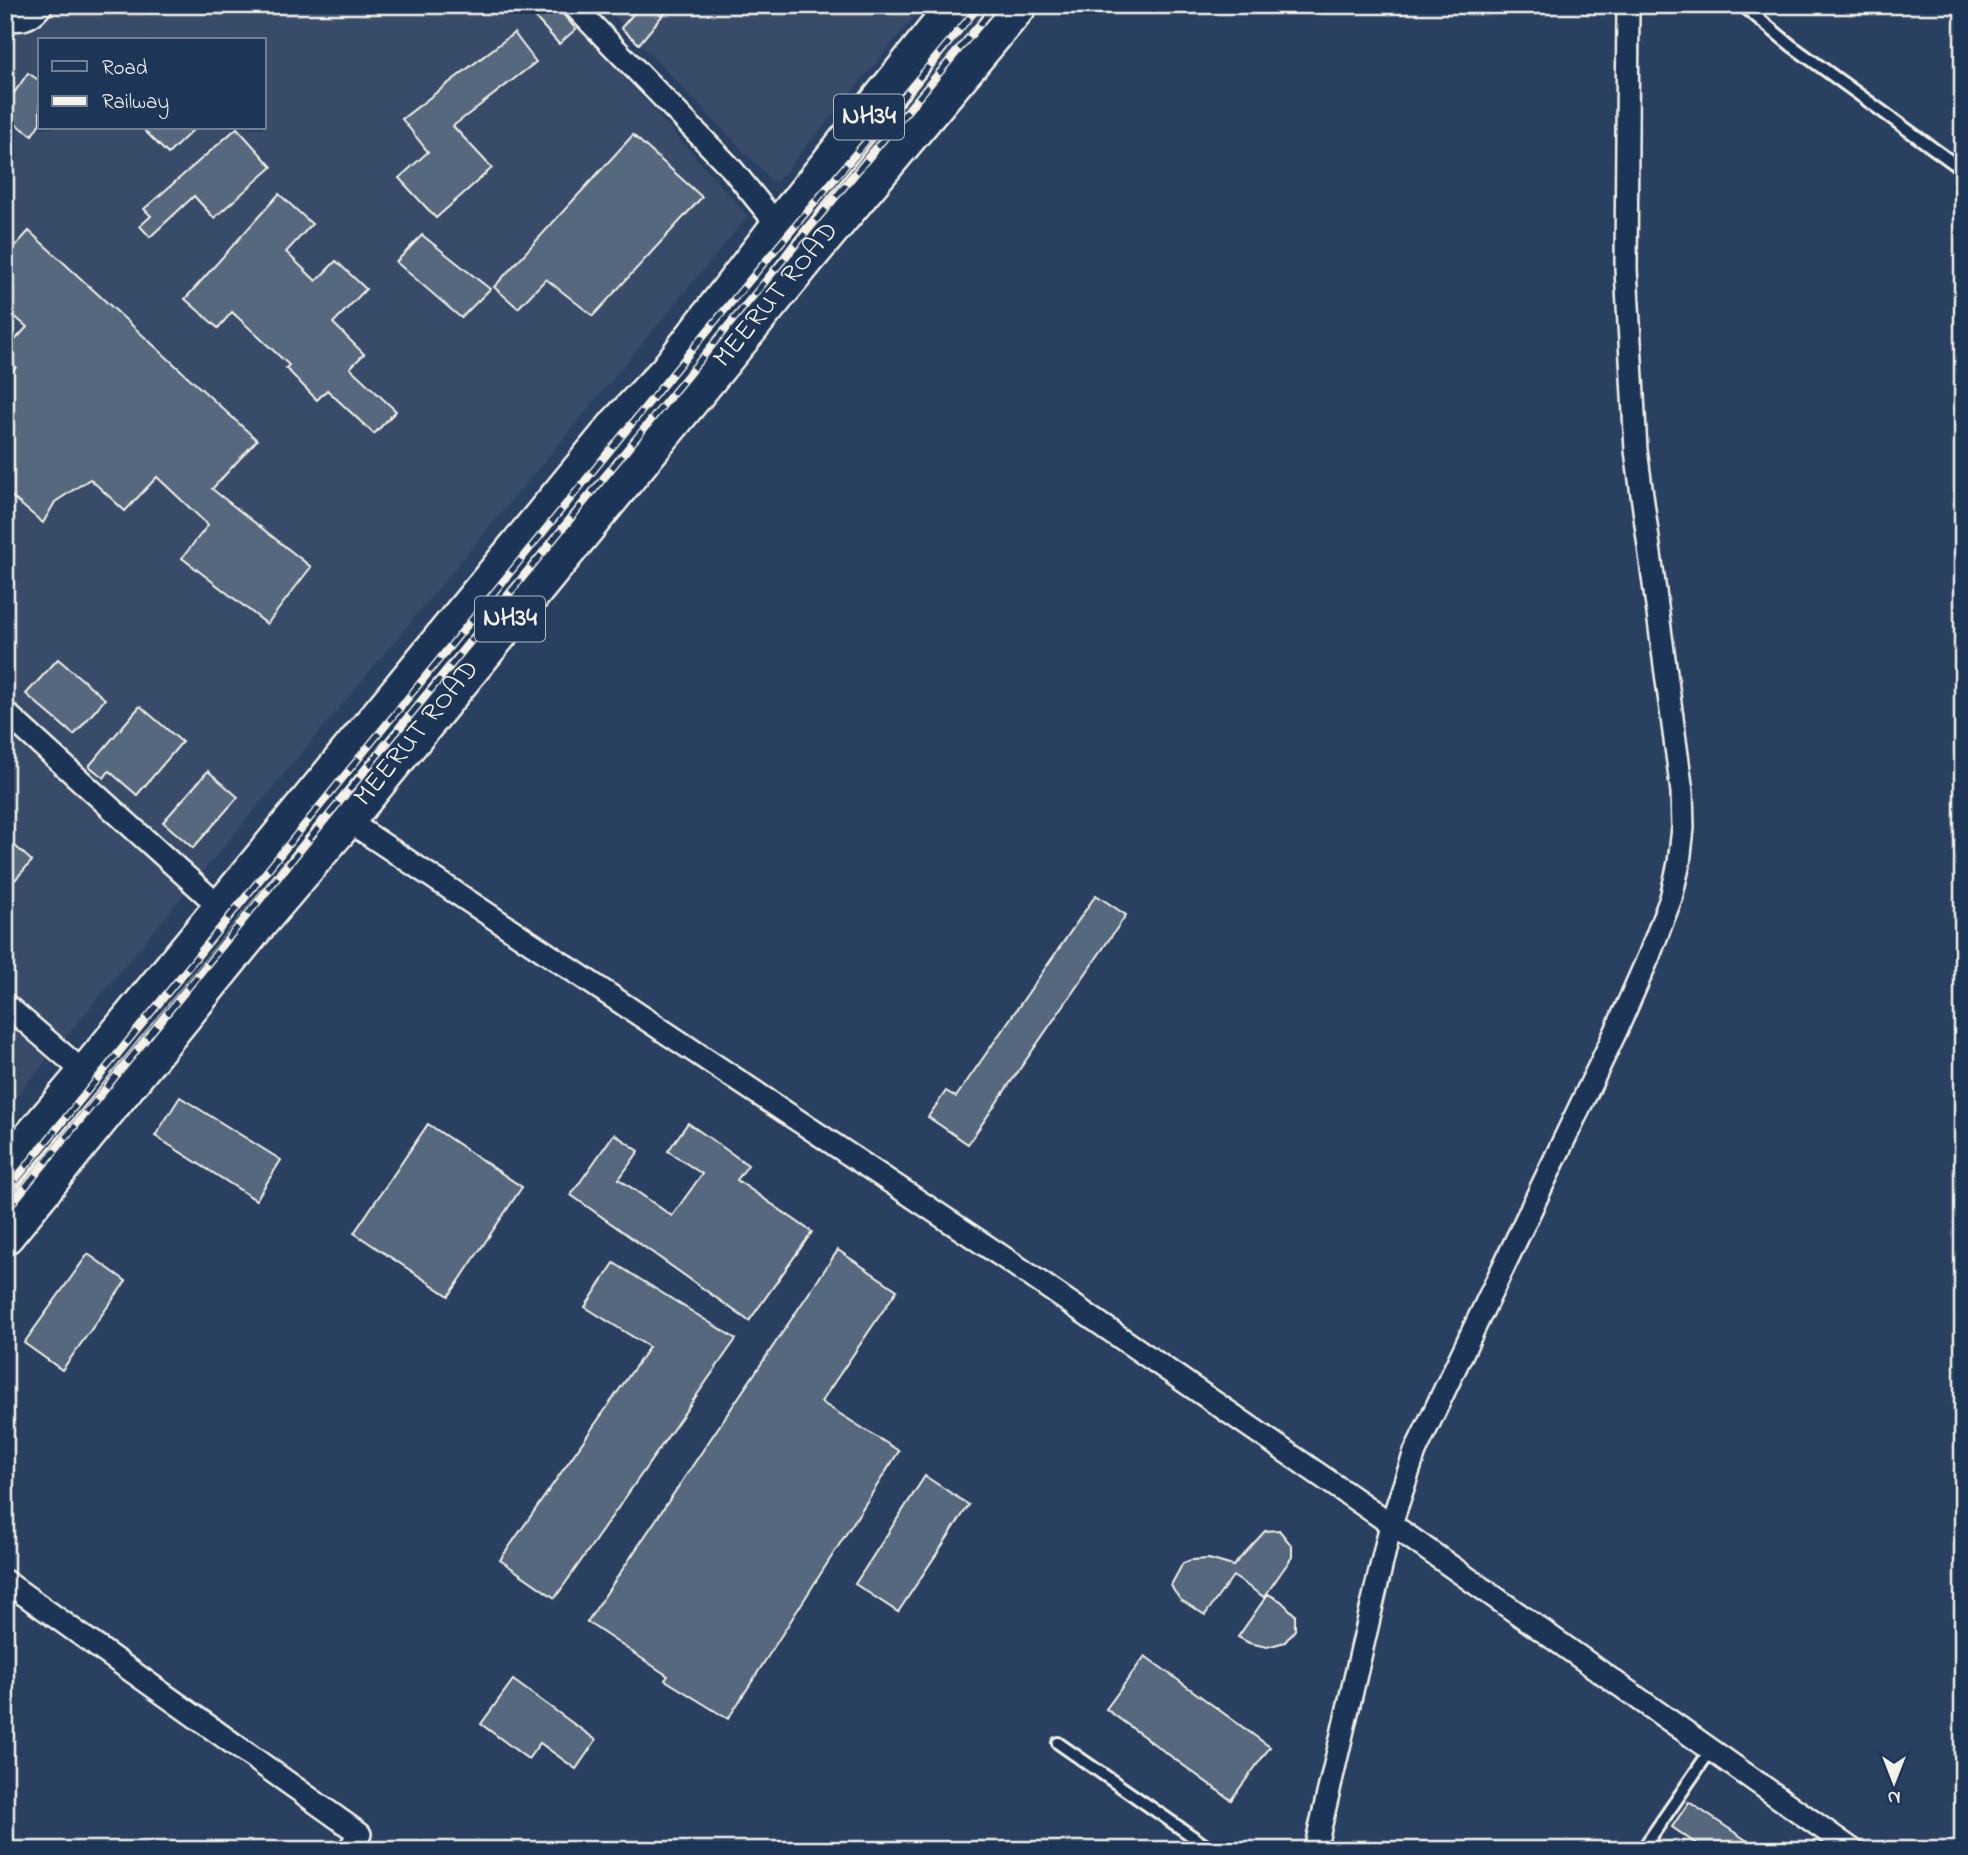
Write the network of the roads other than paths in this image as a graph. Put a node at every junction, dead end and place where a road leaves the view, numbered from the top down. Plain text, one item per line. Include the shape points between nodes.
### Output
1 (42, 5) edge
2 (573, 5) edge
3 (957, 5) edge
4 (1018, 5) edge
5 (1628, 5) edge
6 (1742, 5) edge
7 (5, 17) edge
8 (1963, 170) edge
9 (779, 227) junction
10 (5, 712) edge
11 (312, 797) junction
12 (345, 821) junction
13 (221, 908) junction
14 (5, 1004) edge
15 (86, 1074) junction
16 (5, 1170) edge
17 (5, 1235) edge
18 (1391, 1524) junction
19 (5, 1581) edge
20 (1058, 1743) dead end
21 (1710, 1751) junction
22 (348, 1850) edge
23 (1212, 1850) edge
24 (1315, 1850) edge
25 (1642, 1850) edge
26 (1853, 1850) edge

1 - 7 street via 28,18 16,21
2 - 9 street via 732,169
3 - 9 highway, MEERUT ROAD / NH34
4 - 12 highway, MEERUT ROAD / NH34
5 - 18 street via 1626,269 1636,450 1682,792 1679,863 1649,956 1424,1429
6 - 8 lane
9 - 11 highway, MEERUT ROAD / NH34 via 667,373 618,425
10 - 13 street
11 - 12 street
11 - 13 highway, MEERUT ROAD / NH34
12 - 17 highway, MEERUT ROAD / NH34
12 - 18 street via 1012,1264
13 - 15 highway, MEERUT ROAD / NH34
14 - 15 street
15 - 16 highway, MEERUT ROAD / NH34
18 - 21 street
18 - 24 street
19 - 22 street via 360,1835
20 - 23 lane
21 - 25 lane
21 - 26 street

